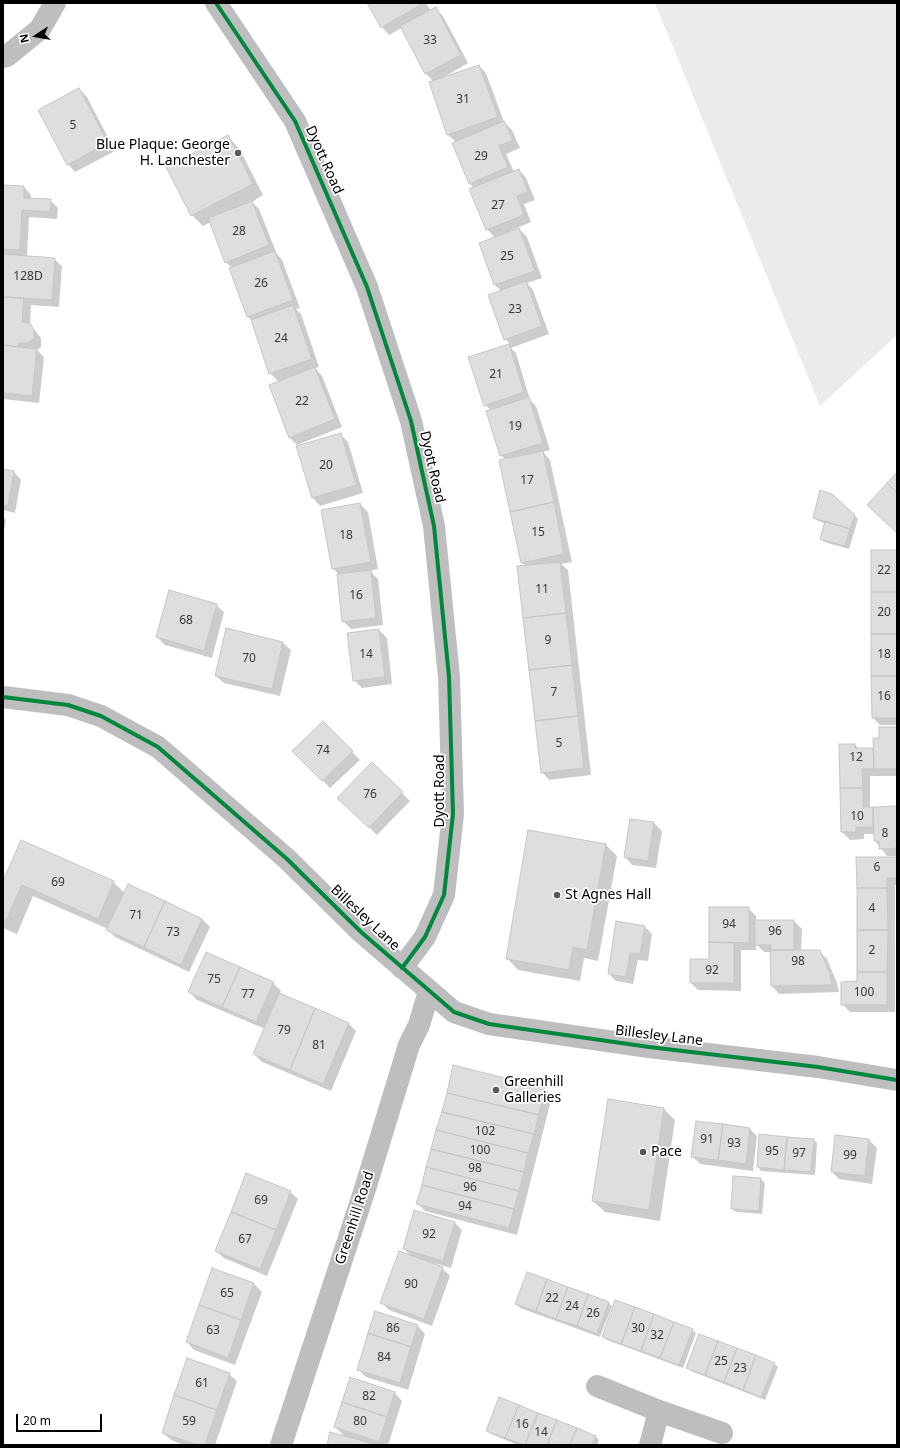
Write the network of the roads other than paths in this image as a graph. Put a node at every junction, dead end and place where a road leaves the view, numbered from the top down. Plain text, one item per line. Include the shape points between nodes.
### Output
1 (55, 3) edge
2 (216, 3) edge
3 (3, 57) edge
4 (3, 697) edge
5 (402, 968) junction
6 (429, 991) junction
7 (897, 1080) edge
8 (597, 1386) dead end
9 (659, 1411) junction
10 (722, 1433) dead end
11 (282, 1445) edge
12 (650, 1445) edge

1 - 3 street via 40,29
2 - 5 street, Dyott Road via 295,121 367,287 411,421 434,526 449,677 452,814 444,895 425,937
4 - 5 street, Billesley Lane via 68,705 101,716 158,747 287,860
5 - 6 street, Billesley Lane
6 - 7 street, Billesley Lane via 454,1012 489,1024 649,1047 818,1067
6 - 11 street, Greenhill Road via 419,1025 409,1046
8 - 9 street
9 - 10 street
9 - 12 street

